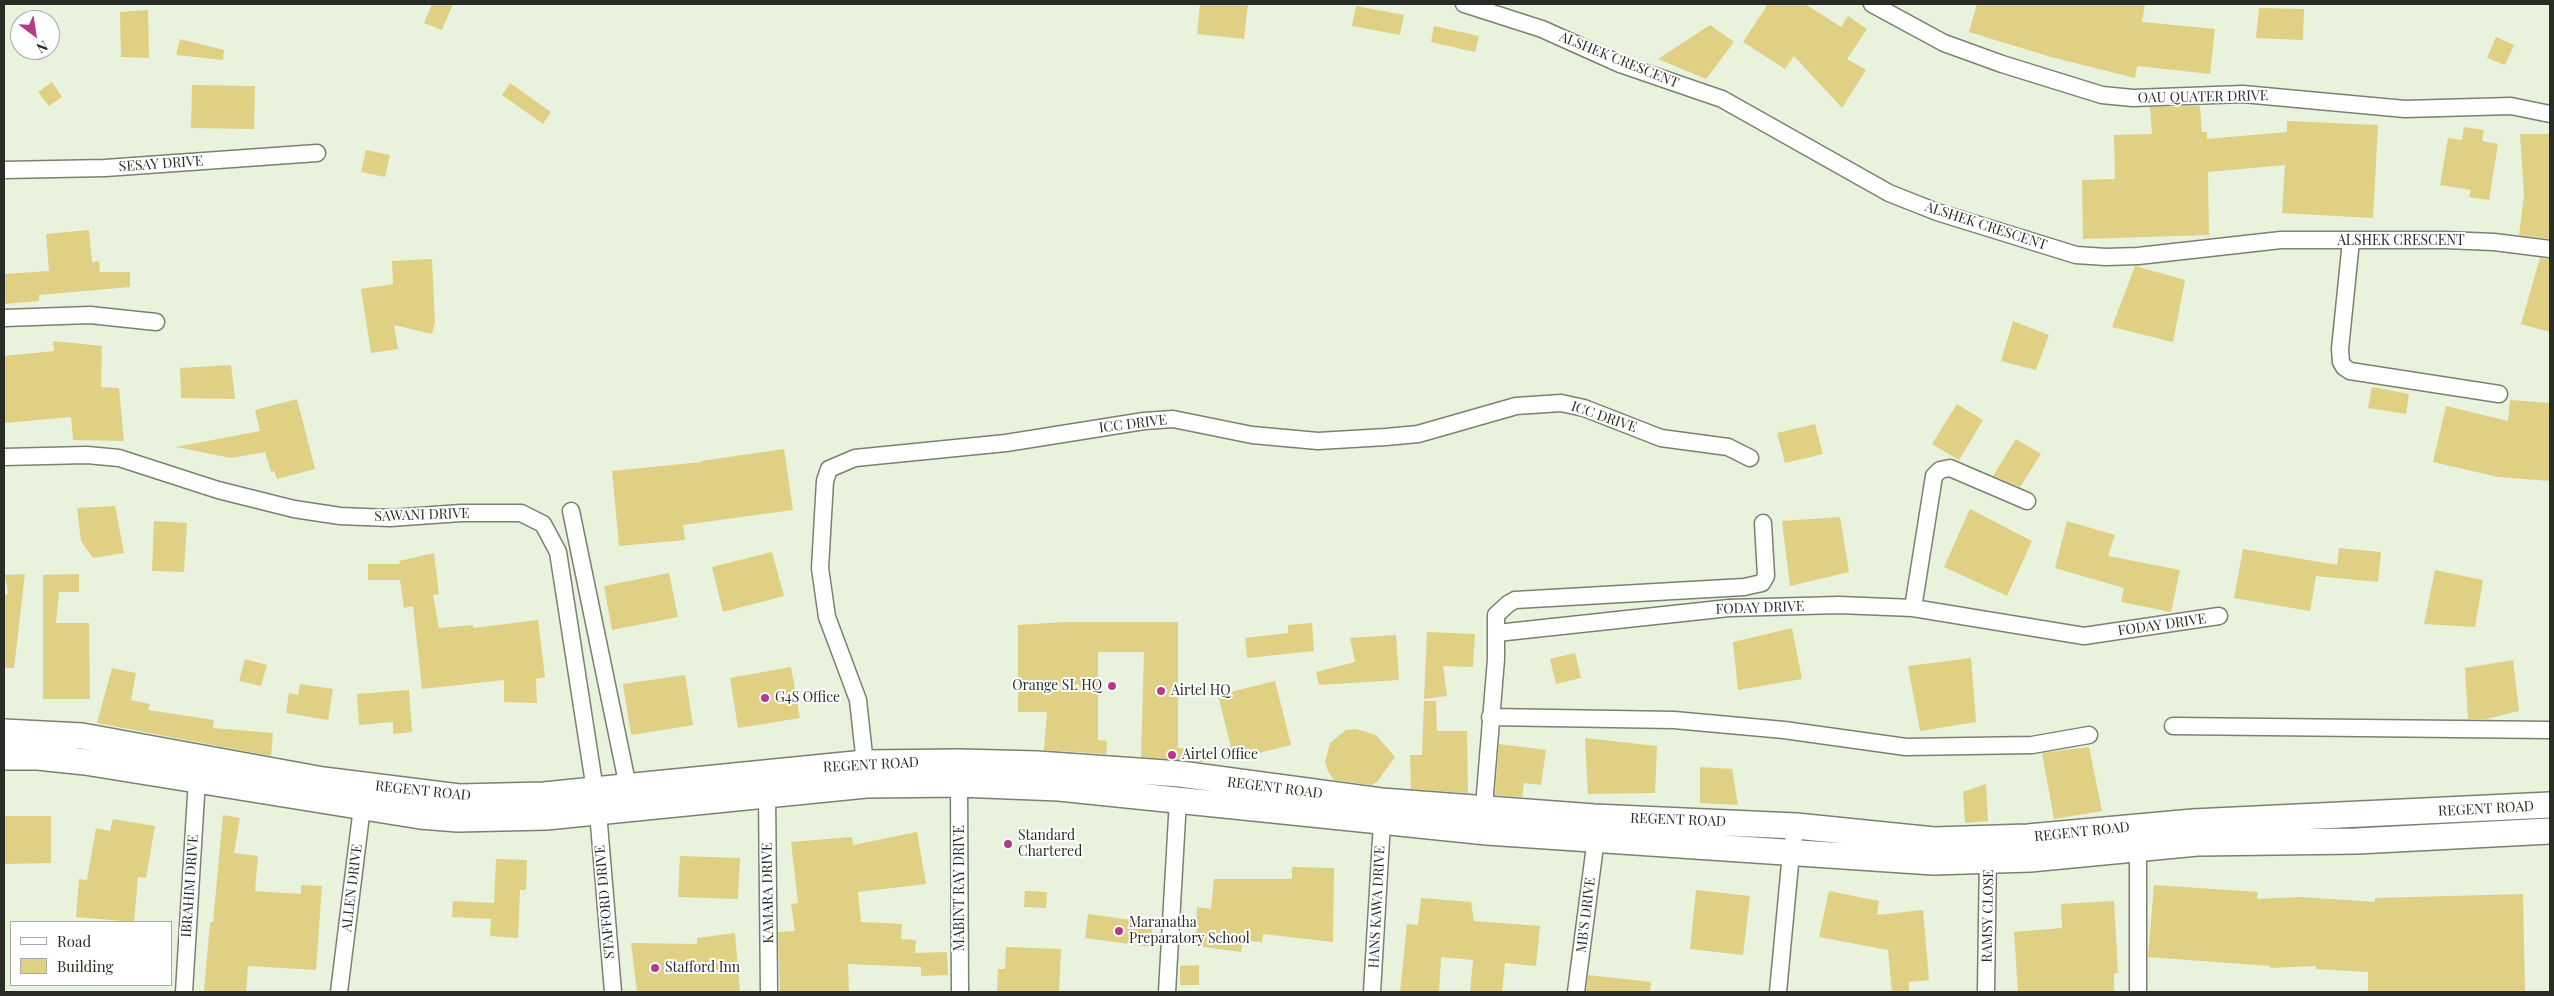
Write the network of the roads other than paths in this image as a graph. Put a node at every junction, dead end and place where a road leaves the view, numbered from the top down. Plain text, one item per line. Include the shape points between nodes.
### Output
1 (1464, 4) edge
2 (1872, 4) edge
3 (2550, 114) edge
4 (317, 153) dead end
5 (4, 170) edge
6 (2351, 241) junction
7 (2550, 249) edge
8 (4, 318) edge
9 (156, 322) dead end
10 (2499, 394) dead end
11 (4, 456) edge
12 (1750, 458) dead end
13 (2028, 501) dead end
14 (571, 511) dead end
15 (1763, 523) dead end
16 (1913, 608) junction
17 (2219, 616) dead end
18 (1497, 633) junction
19 (1490, 717) junction
20 (2173, 726) dead end
21 (2550, 730) edge
22 (4, 732) edge
23 (2089, 735) dead end
24 (4, 757) edge
25 (866, 774) junction
26 (1060, 777) junction
27 (197, 779) junction
28 (959, 784) junction
29 (628, 787) junction
30 (767, 795) junction
31 (364, 796) junction
32 (1178, 800) junction
33 (596, 801) junction
34 (2550, 805) edge
35 (2380, 814) junction
36 (2292, 817) junction
37 (1483, 820) junction
38 (1382, 822) junction
39 (1796, 826) junction
40 (2550, 831) edge
41 (1596, 838) junction
42 (2379, 840) junction
43 (2291, 841) junction
44 (2138, 848) junction
45 (1988, 850) junction
46 (1791, 853) junction
47 (184, 992) edge
48 (339, 992) edge
49 (613, 992) edge
50 (769, 992) edge
51 (960, 992) edge
52 (1167, 992) edge
53 (1372, 992) edge
54 (1576, 992) edge
55 (1778, 992) edge
56 (1986, 992) edge
57 (2138, 992) edge

1 - 6 street, ALSHEK CRESCENT via 1542,29 1620,64 1722,99 1889,193 1937,212 2076,255 2106,258 2138,256 2281,240
2 - 3 street, OAU QUATER DRIVE via 1944,43 2102,95 2134,98 2243,94 2405,109 2512,106
4 - 5 street, SESAY DRIVE via 104,168
6 - 7 street, ALSHEK CRESCENT via 2445,240
6 - 10 street via 2340,349 2344,367 2350,371
8 - 9 street via 90,315
11 - 33 street, SAWANI DRIVE via 87,454 119,458 218,490 294,509 340,516 390,518 521,513 543,524 558,552
12 - 25 street, ICC DRIVE via 1728,447 1661,438 1561,402 1516,406 1418,434 1386,437 1318,441 1252,435 1173,419 1144,420 1006,443 855,458 829,469 825,480 820,568 827,617 858,700
13 - 16 street via 1950,468 1940,470 1934,476
14 - 29 street
15 - 18 street via 1766,576 1762,583 1744,587 1515,600 1496,615
16 - 17 street, FODAY DRIVE via 2084,636
16 - 18 street, FODAY DRIVE via 1839,605 1729,608
18 - 19 street
19 - 23 street via 1674,720 1784,730 1906,747 2032,745
19 - 37 street
20 - 21 street
22 - 31 main road, REGENT ROAD via 82,736 323,780
24 - 27 main road, REGENT ROAD via 85,762
25 - 26 main road, REGENT ROAD via 960,762
25 - 28 main road, REGENT ROAD
25 - 29 main road, REGENT ROAD
25 - 30 main road, REGENT ROAD
26 - 28 main road, REGENT ROAD
26 - 32 main road, REGENT ROAD
26 - 37 main road, REGENT ROAD via 1180,774 1381,801
27 - 31 main road, REGENT ROAD
27 - 47 street, IBRAHIM DRIVE
28 - 51 street, MABINT RAY DRIVE
29 - 33 main road, REGENT ROAD
30 - 33 main road, REGENT ROAD
30 - 50 street, KAMARA DRIVE
31 - 33 main road, REGENT ROAD via 458,819 499,820
31 - 48 street, ALLEN DRIVE
32 - 38 main road, REGENT ROAD
32 - 52 street
33 - 49 street, STAFFORD DRIVE
34 - 35 main road, REGENT ROAD
35 - 36 main road, REGENT ROAD
35 - 42 main road
36 - 43 main road
36 - 45 main road, REGENT ROAD via 2185,822
37 - 38 main road, REGENT ROAD
37 - 39 main road, REGENT ROAD via 1594,817
37 - 41 main road, REGENT ROAD
38 - 53 street, HANS KAWA DRIVE
39 - 45 main road, REGENT ROAD via 1914,838
39 - 46 street
40 - 42 main road, REGENT ROAD
41 - 46 main road, REGENT ROAD
41 - 54 street, MB'S DRIVE
42 - 43 main road, REGENT ROAD
43 - 44 main road, REGENT ROAD
44 - 45 main road, REGENT ROAD via 2084,855
44 - 57 street
45 - 46 main road, REGENT ROAD via 1933,862
45 - 56 street, RAMSY CLOSE
46 - 55 street

